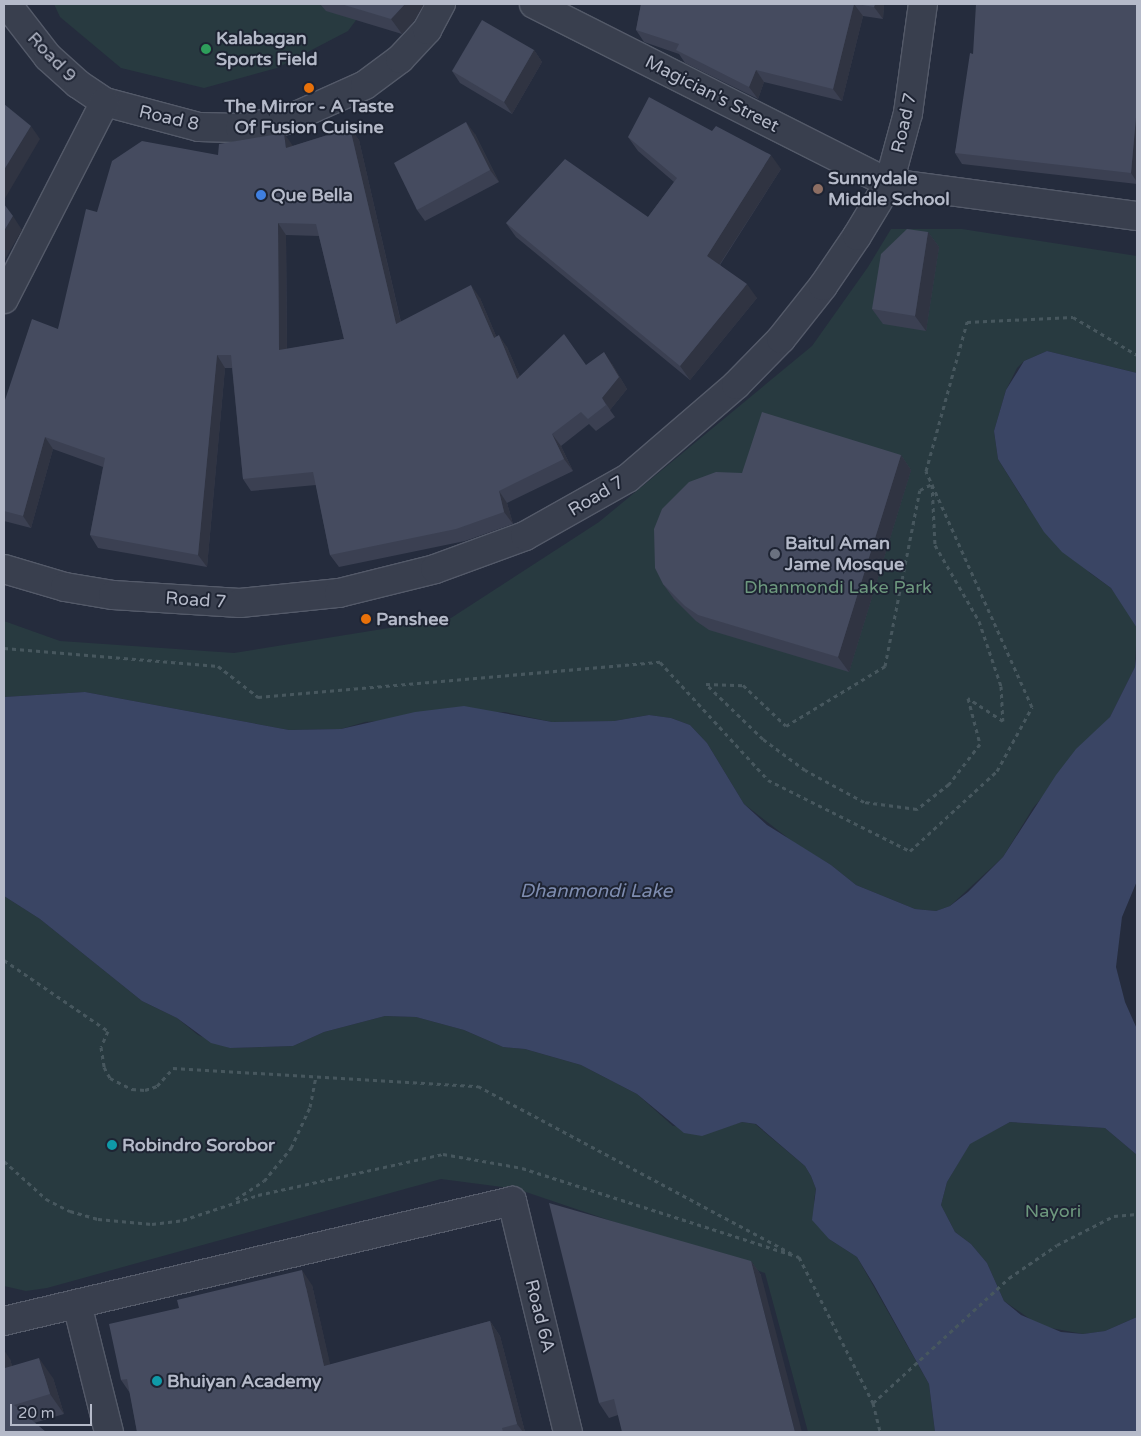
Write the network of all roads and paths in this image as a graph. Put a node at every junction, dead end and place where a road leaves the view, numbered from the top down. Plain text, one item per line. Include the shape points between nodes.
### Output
1 (8, 4) edge
2 (441, 4) edge
3 (534, 4) edge
4 (923, 4) edge
5 (105, 102) junction
6 (889, 183) junction
7 (1137, 216) edge
8 (4, 299) edge
9 (1137, 355) edge
10 (932, 484) junction
11 (4, 569) edge
12 (4, 648) edge
13 (4, 960) edge
14 (316, 1076) junction
15 (234, 1200) dead end
16 (1137, 1214) edge
17 (798, 1257) dead end
18 (77, 1304) junction
19 (4, 1321) edge
20 (109, 1432) edge
21 (568, 1432) edge
22 (880, 1432) edge

1 - 5 street, Road 9 via 48,57 78,84
2 - 5 street, Road 8 via 427,30 400,59 365,85 287,120 240,128 200,127
3 - 6 street, Magician's Street
4 - 6 street, Road 7 via 908,114
5 - 8 street
6 - 7 street, Magician's Street
6 - 11 street, Road 7 via 823,286 781,339 736,385 628,478 525,536 435,569 370,587 240,603 113,595 65,587
9 - 10 path via 1073,317 968,322 926,471
10 - 10 path via 920,490 885,666 786,726 743,685 706,684 763,739 804,770 864,802 917,809 949,784 980,744 968,698 1003,721 1001,686 979,621 935,545
10 - 12 path via 1032,707 997,771 910,851 768,780 660,662 258,697 218,666
13 - 14 path via 108,1031 101,1047 104,1068 110,1078 132,1089 145,1090 157,1086 173,1068
14 - 15 path via 310,1107 291,1148 264,1181
14 - 17 path via 478,1086
16 - 22 path via 1114,1216 1057,1245 1009,1278 873,1403
18 - 19 street
18 - 20 street
18 - 21 street, Road 6A via 512,1200

